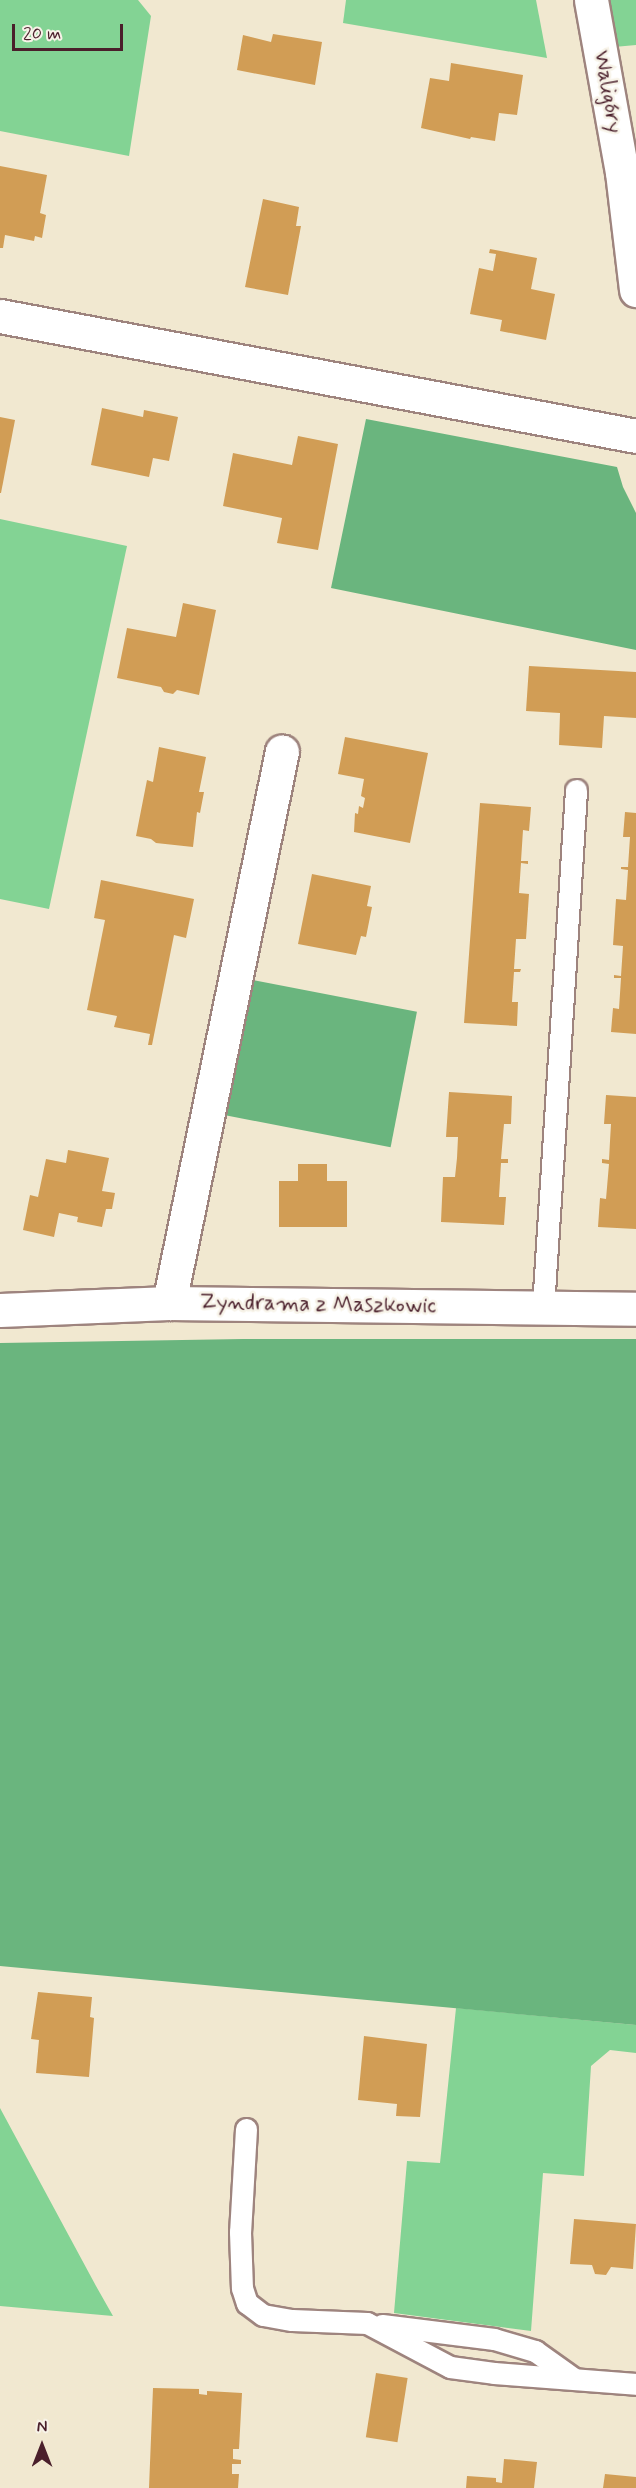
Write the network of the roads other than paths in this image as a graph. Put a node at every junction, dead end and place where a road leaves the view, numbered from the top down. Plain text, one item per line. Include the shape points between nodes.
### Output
1 (591, 0) edge
2 (636, 290) edge
3 (0, 316) edge
4 (636, 436) edge
5 (282, 751) dead end
6 (576, 790) dead end
7 (169, 1303) junction
8 (543, 1308) junction
9 (636, 1309) edge
10 (0, 1310) edge
11 (246, 2129) dead end
12 (367, 2323) junction
13 (574, 2379) junction
14 (636, 2384) edge

1 - 2 street, Waligóry via 622,172
3 - 4 street
5 - 7 street
6 - 8 lane
7 - 8 street, Zyndrama z Maszkowic
7 - 10 street, Zyndrama z Maszkowic
8 - 9 street, Zyndrama z Maszkowic
11 - 12 lane via 240,2232 242,2288 247,2303 263,2315 292,2320
12 - 13 lane via 450,2367
12 - 13 lane via 494,2339 536,2350
13 - 14 lane

